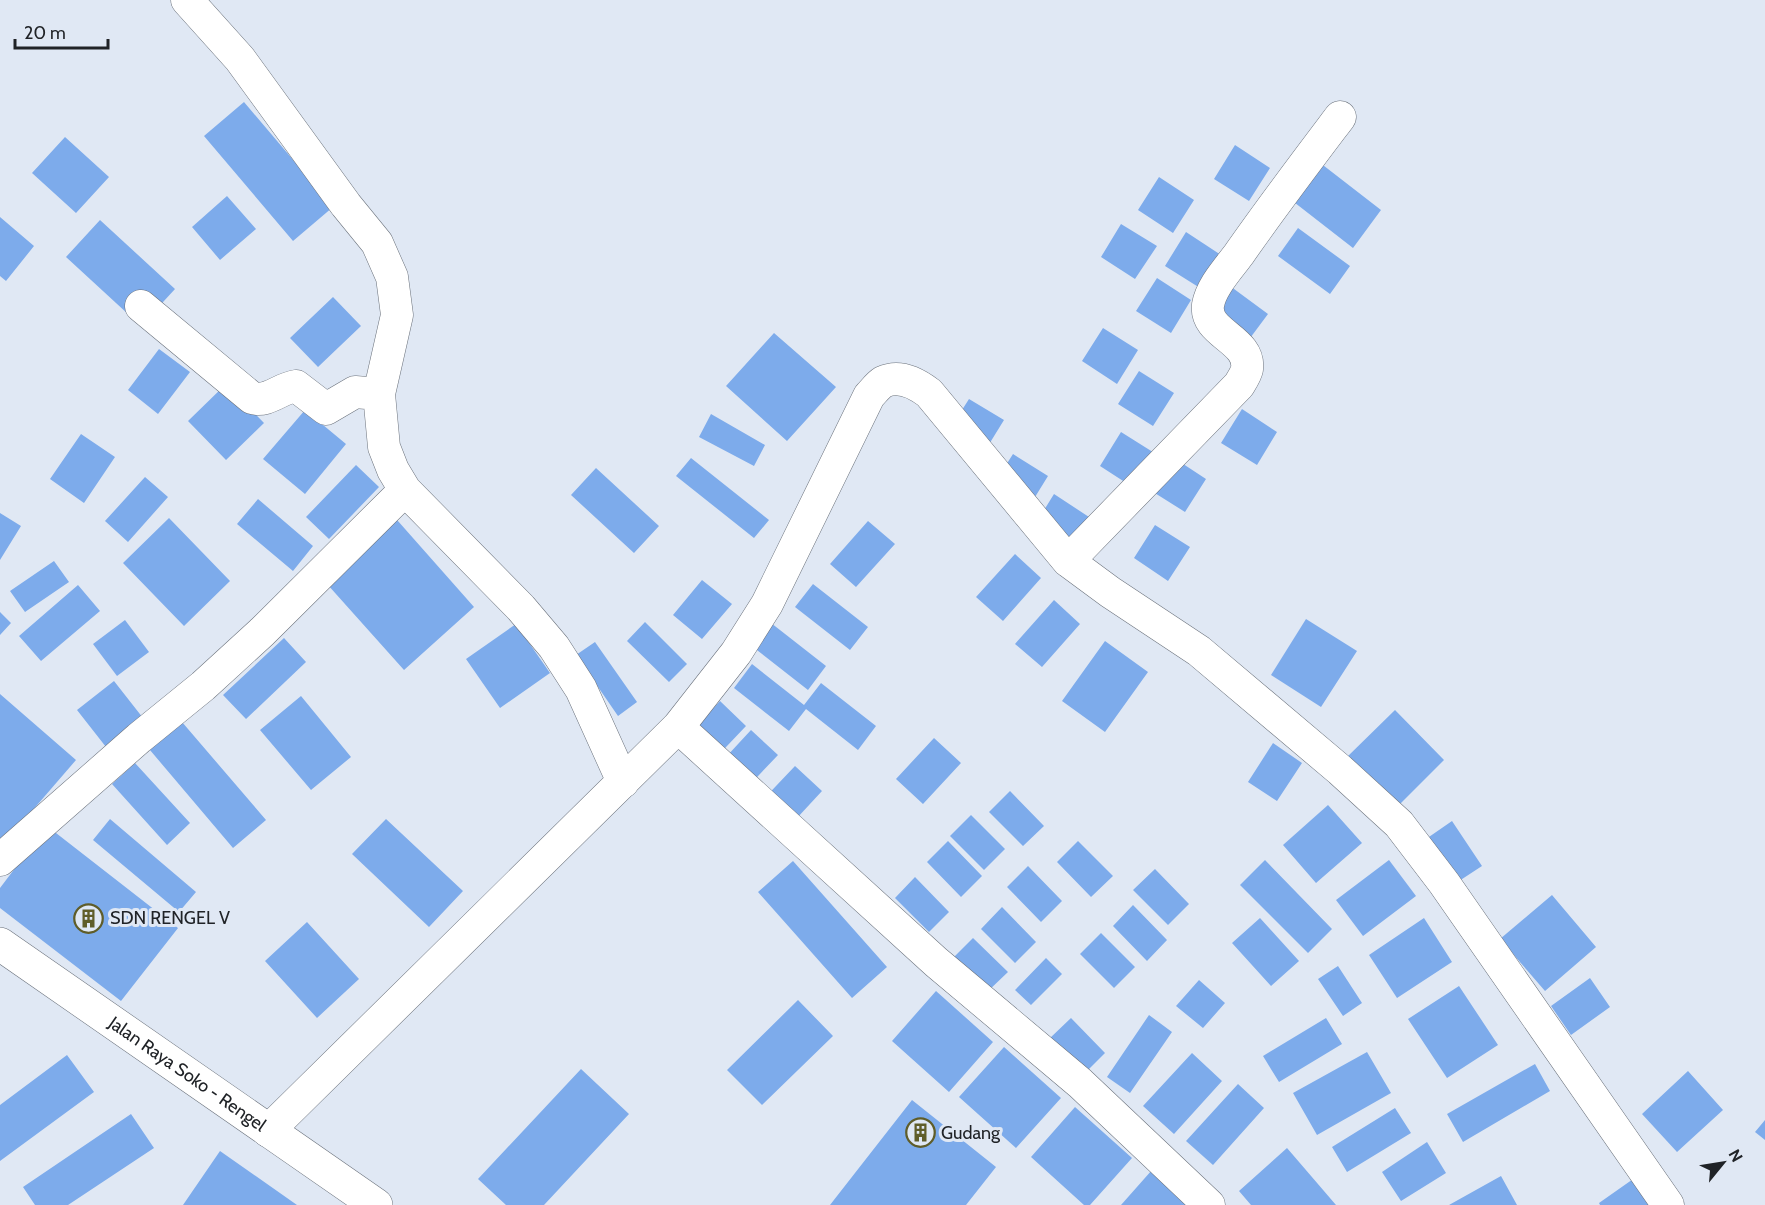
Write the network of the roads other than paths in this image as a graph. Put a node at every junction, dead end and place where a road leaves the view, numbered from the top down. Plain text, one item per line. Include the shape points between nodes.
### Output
1 (187, 0) edge
2 (1340, 117) dead end
3 (141, 306) dead end
4 (379, 394) junction
5 (405, 490) junction
6 (1068, 561) junction
7 (678, 727) junction
8 (623, 782) junction
9 (0, 860) edge
10 (0, 944) edge
11 (268, 1131) junction
12 (373, 1204) edge
13 (1209, 1205) edge
14 (1668, 1205) edge

1 - 4 street via 240,59 377,243 392,278 397,315
2 - 6 street via 1213,291 1208,307 1214,324 1241,347 1247,358 1247,370 1239,385
3 - 4 street via 252,399 264,399 296,386 326,410 355,392
4 - 5 street via 384,447
5 - 8 street via 554,646 581,689
5 - 9 street via 203,686
6 - 7 street via 929,393 915,383 899,379 883,382 869,396 767,604 736,653
6 - 14 street via 1199,651 1399,824
7 - 8 street
7 - 13 street via 936,962 1080,1083
8 - 11 street
10 - 11 main road, Jalan Raya Soko - Rengel
11 - 12 main road, Jalan Raya Soko - Rengel

